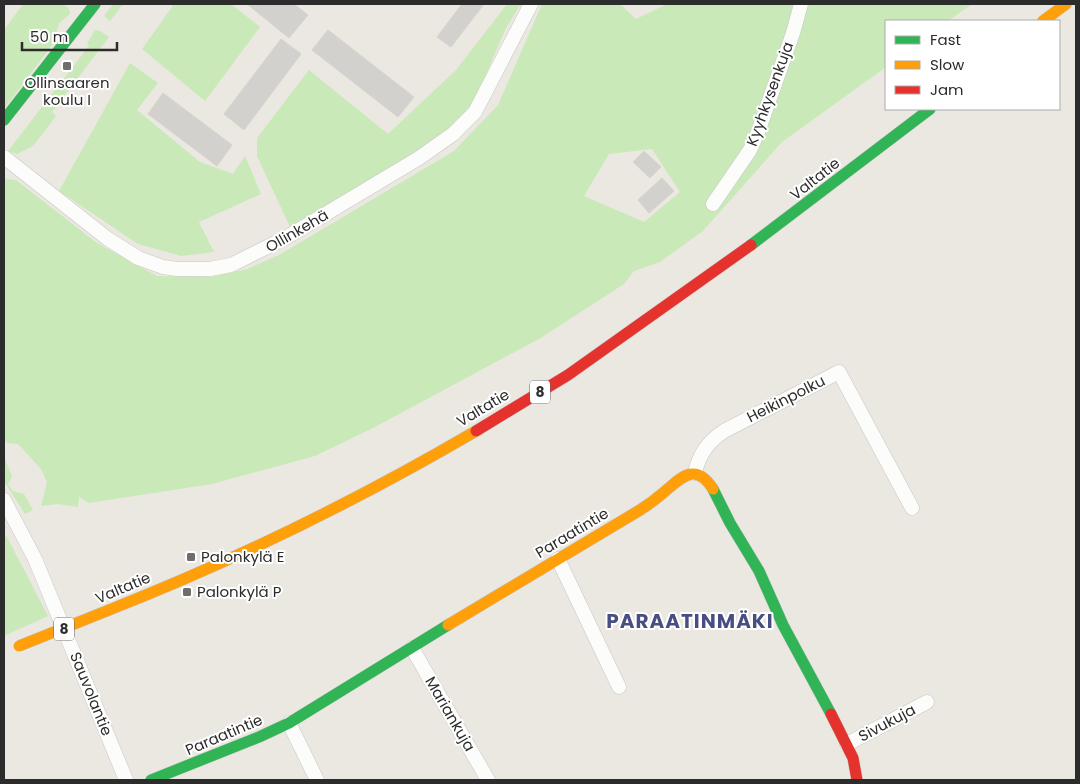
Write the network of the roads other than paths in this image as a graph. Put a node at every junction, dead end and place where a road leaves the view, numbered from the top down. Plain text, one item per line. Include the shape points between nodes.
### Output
1 (95, 4) edge
2 (531, 4) edge
3 (801, 4) edge
4 (1066, 4) edge
5 (1044, 20) edge
6 (929, 110) edge
7 (4, 120) edge
8 (4, 157) edge
9 (713, 204) dead end
10 (695, 473) junction
11 (4, 500) edge
12 (912, 508) dead end
13 (558, 559) junction
14 (15, 647) dead end
15 (412, 648) junction
16 (619, 687) dead end
17 (927, 702) dead end
18 (289, 723) junction
19 (847, 744) junction
20 (126, 780) edge
21 (152, 780) edge
22 (317, 780) edge
23 (488, 780) edge
24 (857, 780) edge

1 - 7 main road
2 - 8 street, Ollinkehä via 474,112 454,134 287,237 231,265 177,269 138,258 108,239
3 - 9 street, Kyyhkysenkuja via 758,132 746,156
4 - 5 main road
6 - 14 main road, Valtatie / 8, bridge via 725,266 543,390 466,436 368,490 224,561
10 - 12 street, Heikinpolku via 697,461 714,438 839,372
10 - 13 main road, Paraatintie via 682,476 640,510
10 - 19 main road via 707,478 714,490
11 - 20 street, Sauvolantie via 35,559
13 - 15 main road, Paraatintie
13 - 16 street
15 - 18 main road, Paraatintie
15 - 23 street, Mariankuja
17 - 19 street, Sivukuja
18 - 21 main road, Paraatintie
18 - 22 street
19 - 24 main road

